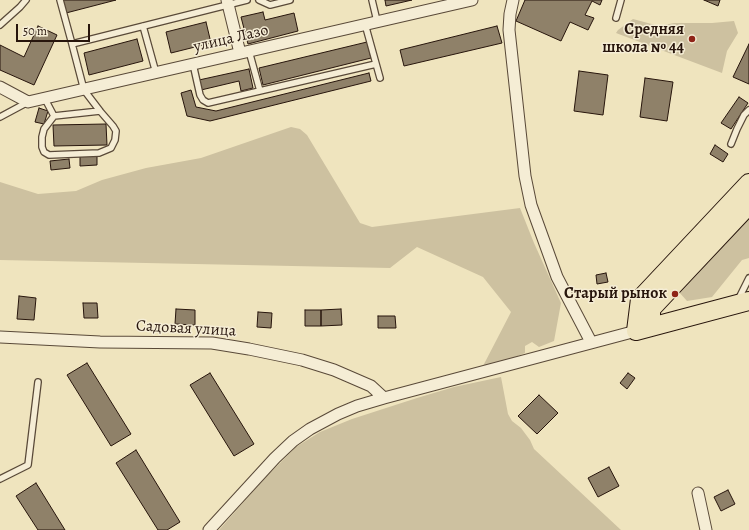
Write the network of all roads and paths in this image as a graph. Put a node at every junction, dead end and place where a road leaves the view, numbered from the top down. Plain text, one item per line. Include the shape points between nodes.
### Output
1 (26, 0) edge
2 (60, 0) edge
3 (247, 0) edge
4 (259, 0) edge
5 (290, 0) edge
6 (372, 0) edge
7 (472, 0) edge
8 (513, 0) edge
9 (621, 0) edge
10 (227, 2) edge
11 (269, 3) edge
12 (616, 18) dead end
13 (377, 21) junction
14 (365, 24) junction
15 (0, 25) edge
16 (144, 26) junction
17 (72, 44) junction
18 (245, 52) junction
19 (193, 64) junction
20 (376, 64) junction
21 (156, 73) junction
22 (380, 78) dead end
23 (0, 87) edge
24 (84, 90) junction
25 (260, 91) junction
26 (45, 99) junction
27 (28, 102) junction
28 (749, 110) edge
29 (100, 111) junction
30 (54, 116) junction
31 (0, 117) edge
32 (731, 144) dead end
33 (749, 183) edge
34 (749, 205) edge
35 (749, 278) edge
36 (743, 302) edge
37 (644, 329) junction
38 (0, 337) edge
39 (591, 342) junction
40 (38, 382) dead end
41 (384, 398) junction
42 (0, 479) edge
43 (698, 493) dead end
44 (209, 530) edge
45 (706, 530) edge

1 - 15 lane
2 - 17 lane
3 - 10 lane
4 - 11 lane
5 - 11 lane
6 - 13 lane
7 - 13 street, улица Лазо
8 - 39 street via 509,30 526,184 557,277
9 - 12 lane
10 - 16 lane
10 - 18 street
13 - 14 street, улица Лазо
14 - 18 street, улица Лазо
14 - 20 lane
16 - 17 lane
16 - 21 lane
17 - 24 lane
18 - 19 street, улица Лазо
18 - 25 lane
19 - 21 street, улица Лазо
19 - 25 lane via 200,95 208,103
20 - 22 lane
20 - 25 lane
21 - 24 street, улица Лазо
23 - 27 street
24 - 26 street, улица Лазо
24 - 29 lane
26 - 27 street, улица Лазо
26 - 30 lane
27 - 31 lane
28 - 32 lane via 744,115
29 - 30 lane
29 - 30 lane via 116,131 111,148 99,153 49,155 44,152 44,129
33 - 37 main road via 640,299
34 - 37 main road via 651,309
35 - 36 lane
36 - 37 main road
37 - 39 street
38 - 41 street, Садовая улица via 100,342 212,343 302,360 334,370 371,386
39 - 41 street
40 - 42 lane via 28,465
41 - 44 street via 338,414 293,441
43 - 45 street

